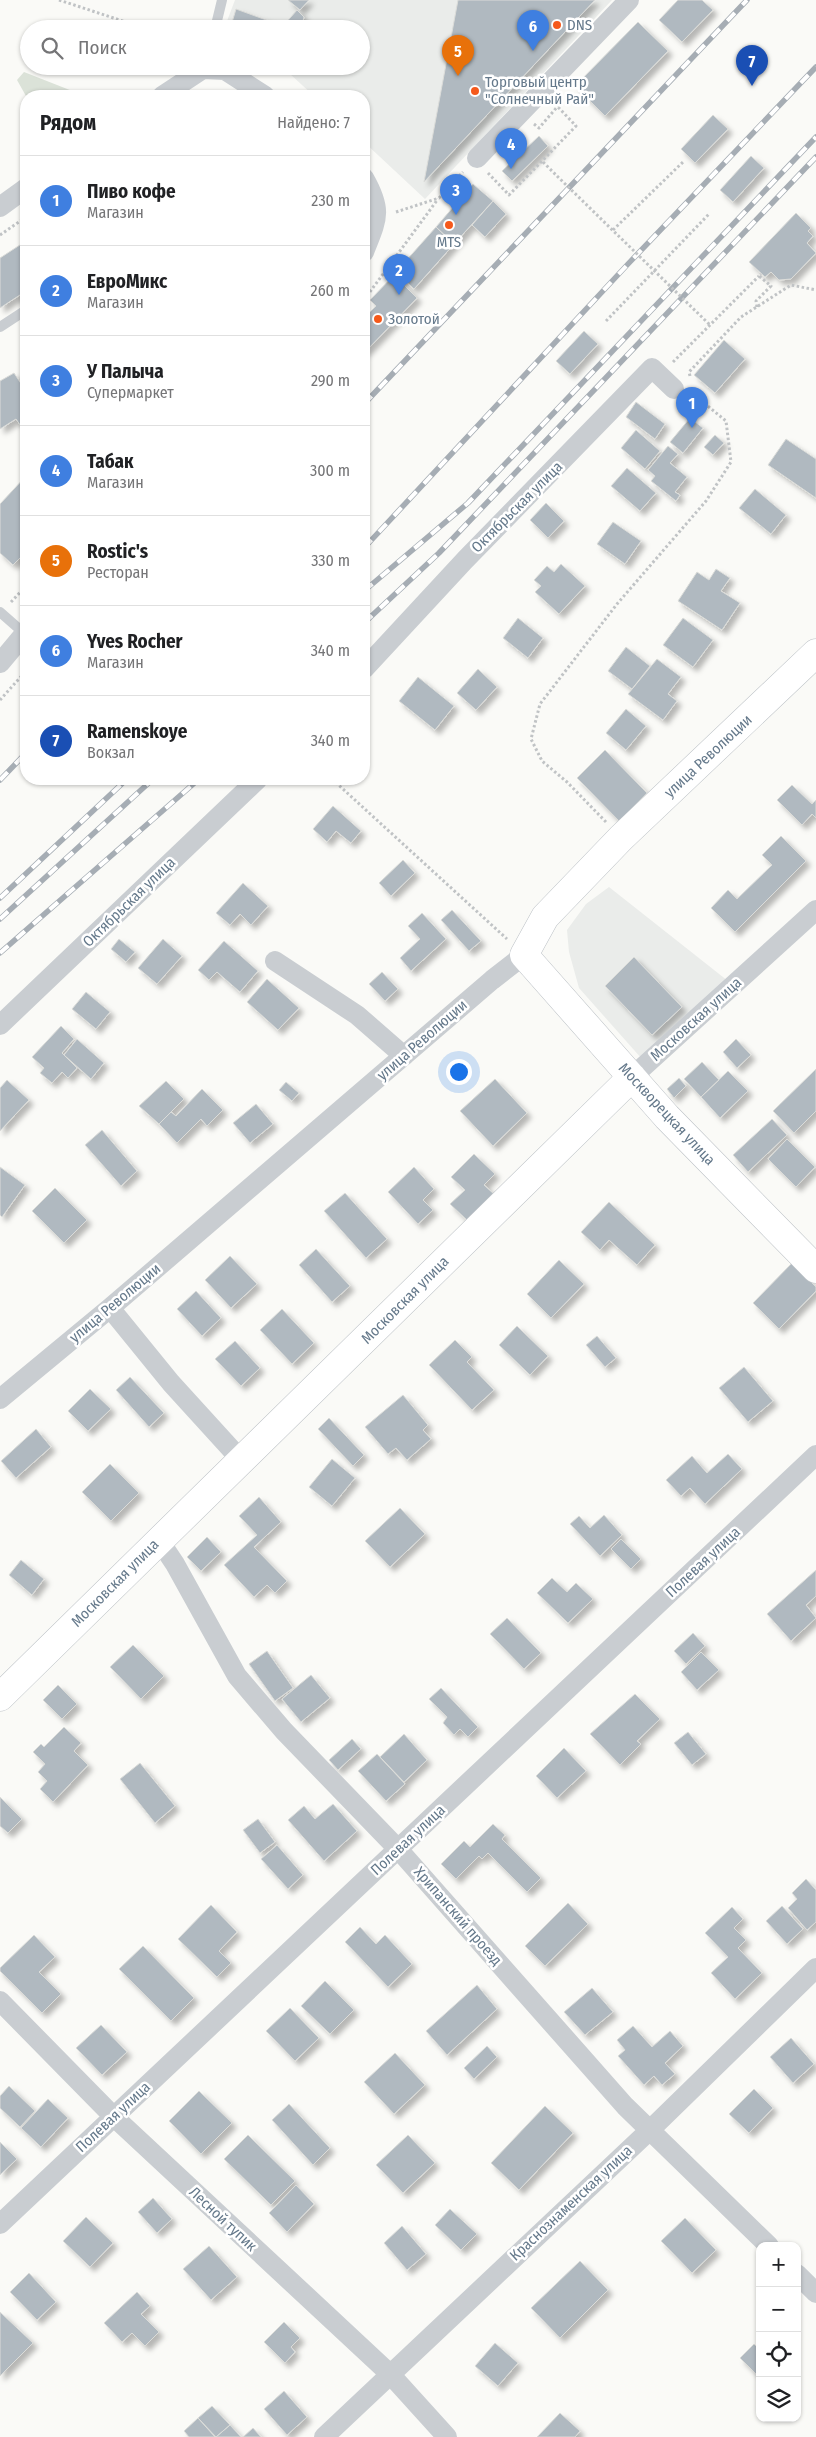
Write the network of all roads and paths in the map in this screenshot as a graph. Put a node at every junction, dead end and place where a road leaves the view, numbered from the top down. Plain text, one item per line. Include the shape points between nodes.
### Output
1 (60, 0) edge
2 (222, 0) edge
3 (629, 0) edge
4 (120, 20) edge
5 (217, 20) edge
6 (193, 75) edge
7 (233, 75) edge
8 (171, 90) edge
9 (256, 90) edge
10 (538, 128) dead end
11 (477, 158) joint
12 (543, 162) junction
13 (682, 162) dead end
14 (491, 177) dead end
15 (370, 188) edge
16 (20, 192) edge
17 (439, 198) junction
18 (0, 207) edge
19 (709, 214) dead end
20 (378, 218) junction
21 (20, 221) edge
22 (613, 230) junction
23 (0, 235) edge
24 (370, 237) edge
25 (655, 271) junction
26 (816, 290) edge
27 (370, 292) edge
28 (758, 307) junction
29 (20, 314) edge
30 (606, 321) dead end
31 (710, 325) junction
32 (0, 327) edge
33 (671, 364) dead end
34 (685, 387) junction
35 (694, 389) dead end
36 (696, 397) junction
37 (20, 592) edge
38 (0, 613) edge
39 (20, 629) edge
40 (20, 639) edge
41 (816, 653) edge
42 (0, 663) edge
43 (370, 663) edge
44 (20, 678) edge
45 (0, 700) edge
46 (252, 785) edge
47 (339, 785) edge
48 (621, 838) junction
49 (816, 910) edge
50 (524, 955) junction
51 (275, 961) dead end
52 (0, 1025) edge
53 (404, 1056) junction
54 (632, 1077) junction
55 (816, 1269) edge
56 (110, 1308) junction
57 (0, 1399) edge
58 (816, 1455) edge
59 (242, 1461) junction
60 (159, 1540) junction
61 (0, 1697) edge
62 (398, 1849) junction
63 (816, 1968) edge
64 (0, 2001) edge
65 (113, 2116) junction
66 (651, 2129) junction
67 (0, 2224) edge
68 (764, 2242) edge
69 (801, 2278) edge
70 (816, 2293) edge
71 (390, 2374) junction
72 (324, 2437) edge
73 (447, 2437) edge

1 - 4 path
2 - 5 lane
3 - 11 street
6 - 8 street
7 - 9 street
10 - 12 path via 558,108 576,126
11 - 17 path
12 - 14 path via 509,195
12 - 22 path, bridge
13 - 22 path
15 - 20 street
16 - 18 street
17 - 20 path
17 - 27 path
19 - 25 path
20 - 24 street
21 - 23 path
22 - 25 path, bridge
25 - 30 path
25 - 31 path, bridge
26 - 28 path via 791,285
28 - 31 path via 756,302 771,286 760,275
28 - 34 path via 741,317 689,372
29 - 32 lane
31 - 33 path
34 - 36 path
34 - 36 path
34 - 43 street, Октябрьская улица via 652,368
35 - 36 path
36 - 48 path via 726,421 731,462 706,501 616,604 540,704 531,739 542,760
37 - 38 path
38 - 39 lane
40 - 42 street
41 - 48 street, улица Революции
44 - 45 path
46 - 52 street, Октябрьская улица
47 - 50 path
48 - 50 street, улица Революции via 545,917
49 - 54 street, Московская улица
50 - 53 street, улица Революции
50 - 54 street, Москворецкая улица
51 - 53 street via 357,1015
53 - 56 street, улица Революции
54 - 55 street, Москворецкая улица
54 - 59 street, Московская улица
56 - 57 street, улица Революции
56 - 59 street via 171,1383
58 - 62 street, Полевая улица
59 - 60 street, Московская улица
60 - 61 street, Московская улица
60 - 62 street, Хрипанский проезд via 237,1676 284,1731
62 - 65 street, Полевая улица
62 - 66 street, Хрипанский проезд via 625,2106
63 - 66 street, Краснознаменская улица
64 - 65 street, Лесной тупик
65 - 67 street, Полевая улица
65 - 71 street, Лесной тупик
66 - 68 street, Хрипанский проезд
66 - 71 street, Краснознаменская улица
69 - 70 street
71 - 72 street, Краснознаменская улица
71 - 73 street, Лесной тупик

